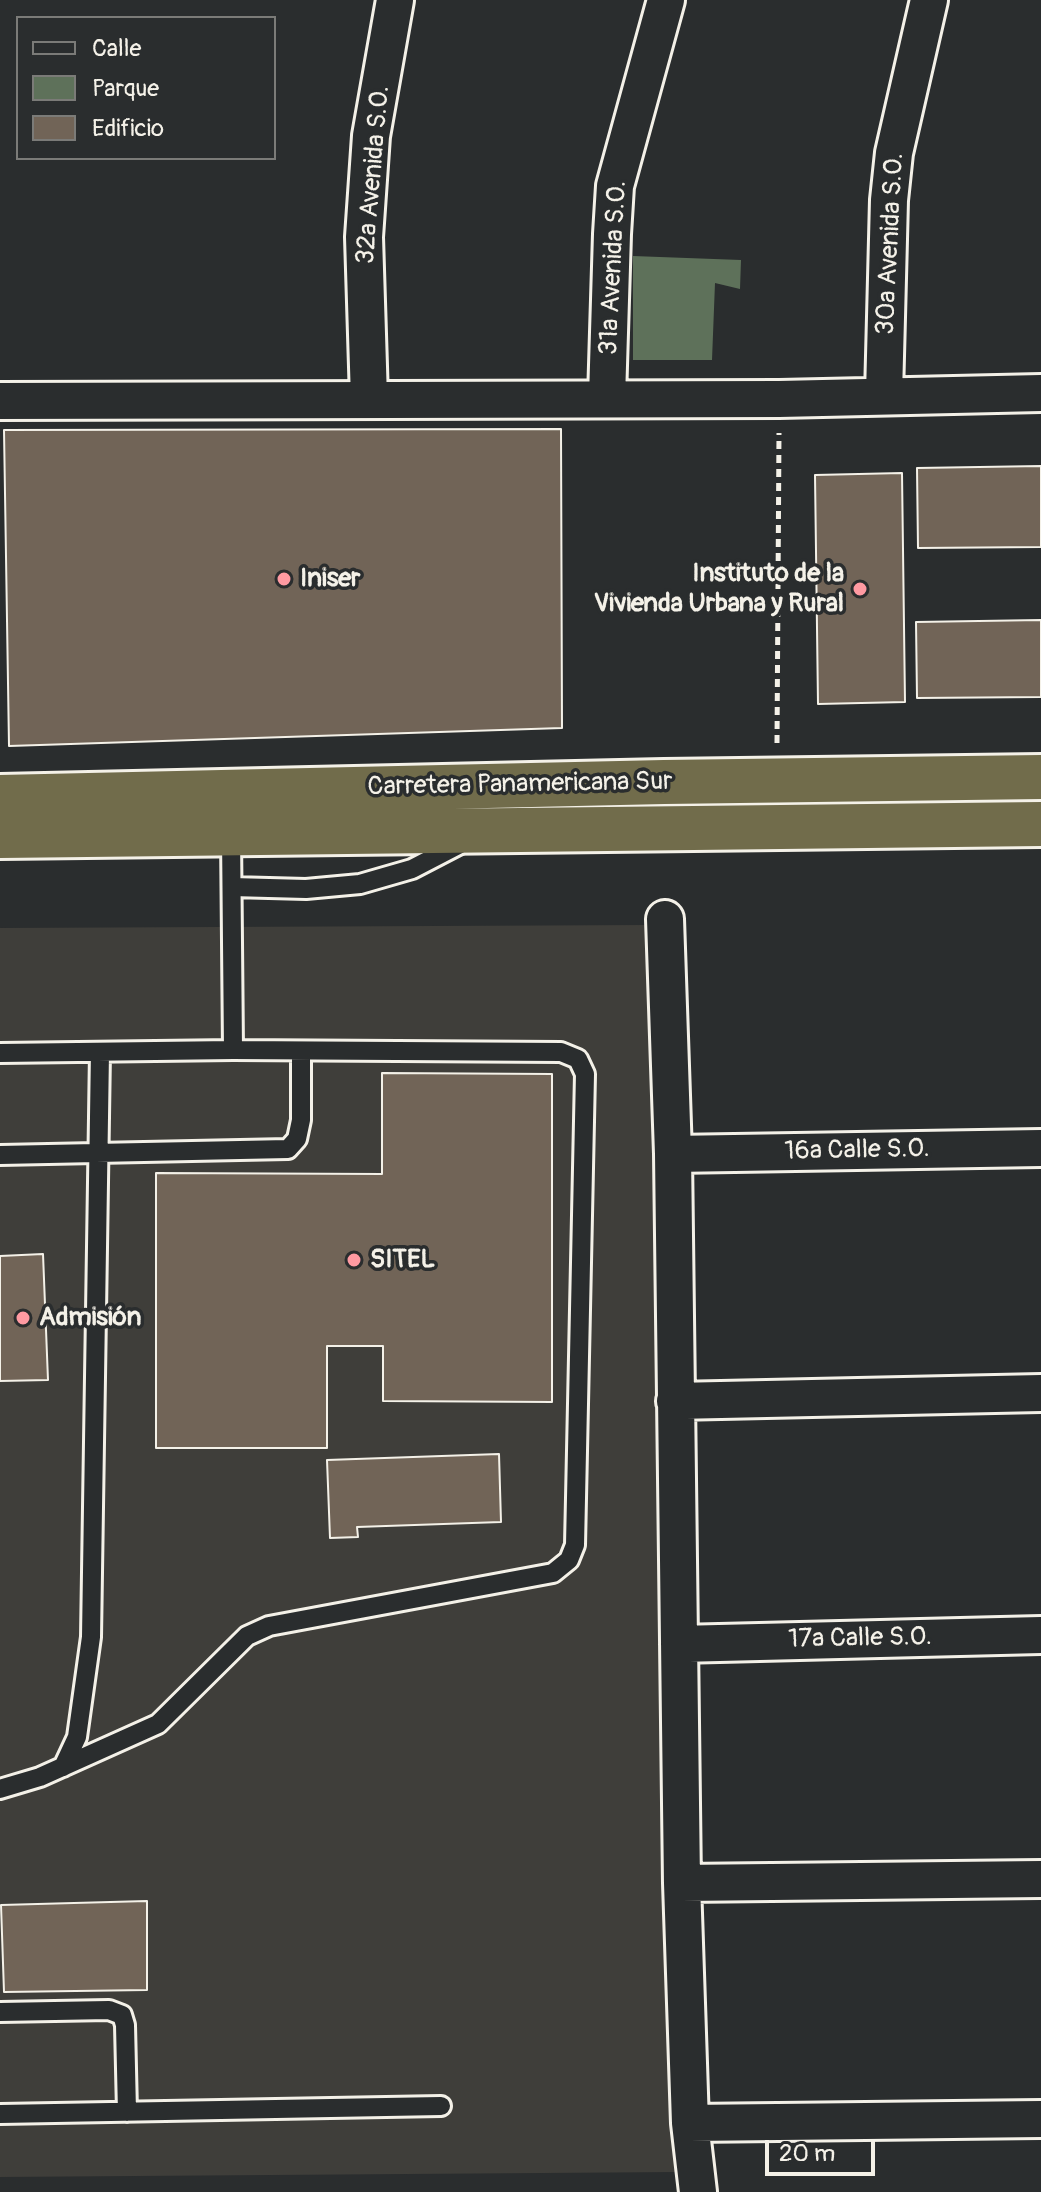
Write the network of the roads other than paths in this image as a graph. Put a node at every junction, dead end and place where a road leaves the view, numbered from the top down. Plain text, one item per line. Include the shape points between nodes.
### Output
1 (395, 0) edge
2 (666, 0) edge
3 (929, 0) edge
4 (1041, 393) edge
5 (884, 395) junction
6 (607, 398) junction
7 (369, 399) junction
8 (0, 401) edge
9 (1041, 777) edge
10 (0, 797) edge
11 (231, 813) junction
12 (1041, 824) edge
13 (489, 829) junction
14 (0, 836) edge
15 (232, 887) junction
16 (665, 919) dead end
17 (233, 1050) junction
18 (301, 1051) junction
19 (100, 1052) junction
20 (0, 1053) edge
21 (1041, 1148) edge
22 (98, 1153) junction
23 (673, 1154) junction
24 (0, 1155) edge
25 (1041, 1393) edge
26 (675, 1401) junction
27 (1041, 1635) edge
28 (679, 1644) junction
29 (63, 1767) junction
30 (0, 1789) edge
31 (1041, 1879) edge
32 (682, 1883) junction
33 (0, 2012) edge
34 (441, 2106) dead end
35 (127, 2112) junction
36 (0, 2114) edge
37 (1041, 2119) edge
38 (690, 2123) junction
39 (698, 2192) edge

1 - 7 street, 32a Avenida S.O. via 371,136 364,237
2 - 6 street, 31a Avenida S.O. via 615,186
3 - 5 street, 30a Avenida S.O. via 894,153
4 - 5 street
5 - 6 street
6 - 7 street
7 - 8 street
9 - 11 highway, Carretera Panamericana Sur via 777,780
10 - 11 highway, Carretera Panamericana Sur
11 - 13 highway, Carretera Panamericana Sur
11 - 14 highway, Carretera Panamericana Sur
11 - 15 lane
12 - 13 highway, Carretera Panamericana Sur
13 - 15 lane via 412,869 360,884
15 - 17 lane
16 - 23 street
17 - 18 lane
17 - 19 lane
18 - 22 lane via 301,1120 297,1139 288,1149
18 - 29 lane via 561,1052 578,1059 585,1074 575,1545 569,1560 553,1573 269,1626 247,1636 158,1724
19 - 20 lane
19 - 22 lane
21 - 23 street, 16a Calle S.O.
22 - 24 lane
22 - 29 lane via 91,1637 77,1737
23 - 26 street
25 - 26 street
26 - 28 street
27 - 28 street, 17a Calle S.O.
28 - 32 street
29 - 30 lane
31 - 32 street
32 - 38 street
33 - 35 lane via 109,2010 122,2015
34 - 35 lane
35 - 36 lane
37 - 38 street
38 - 39 street

